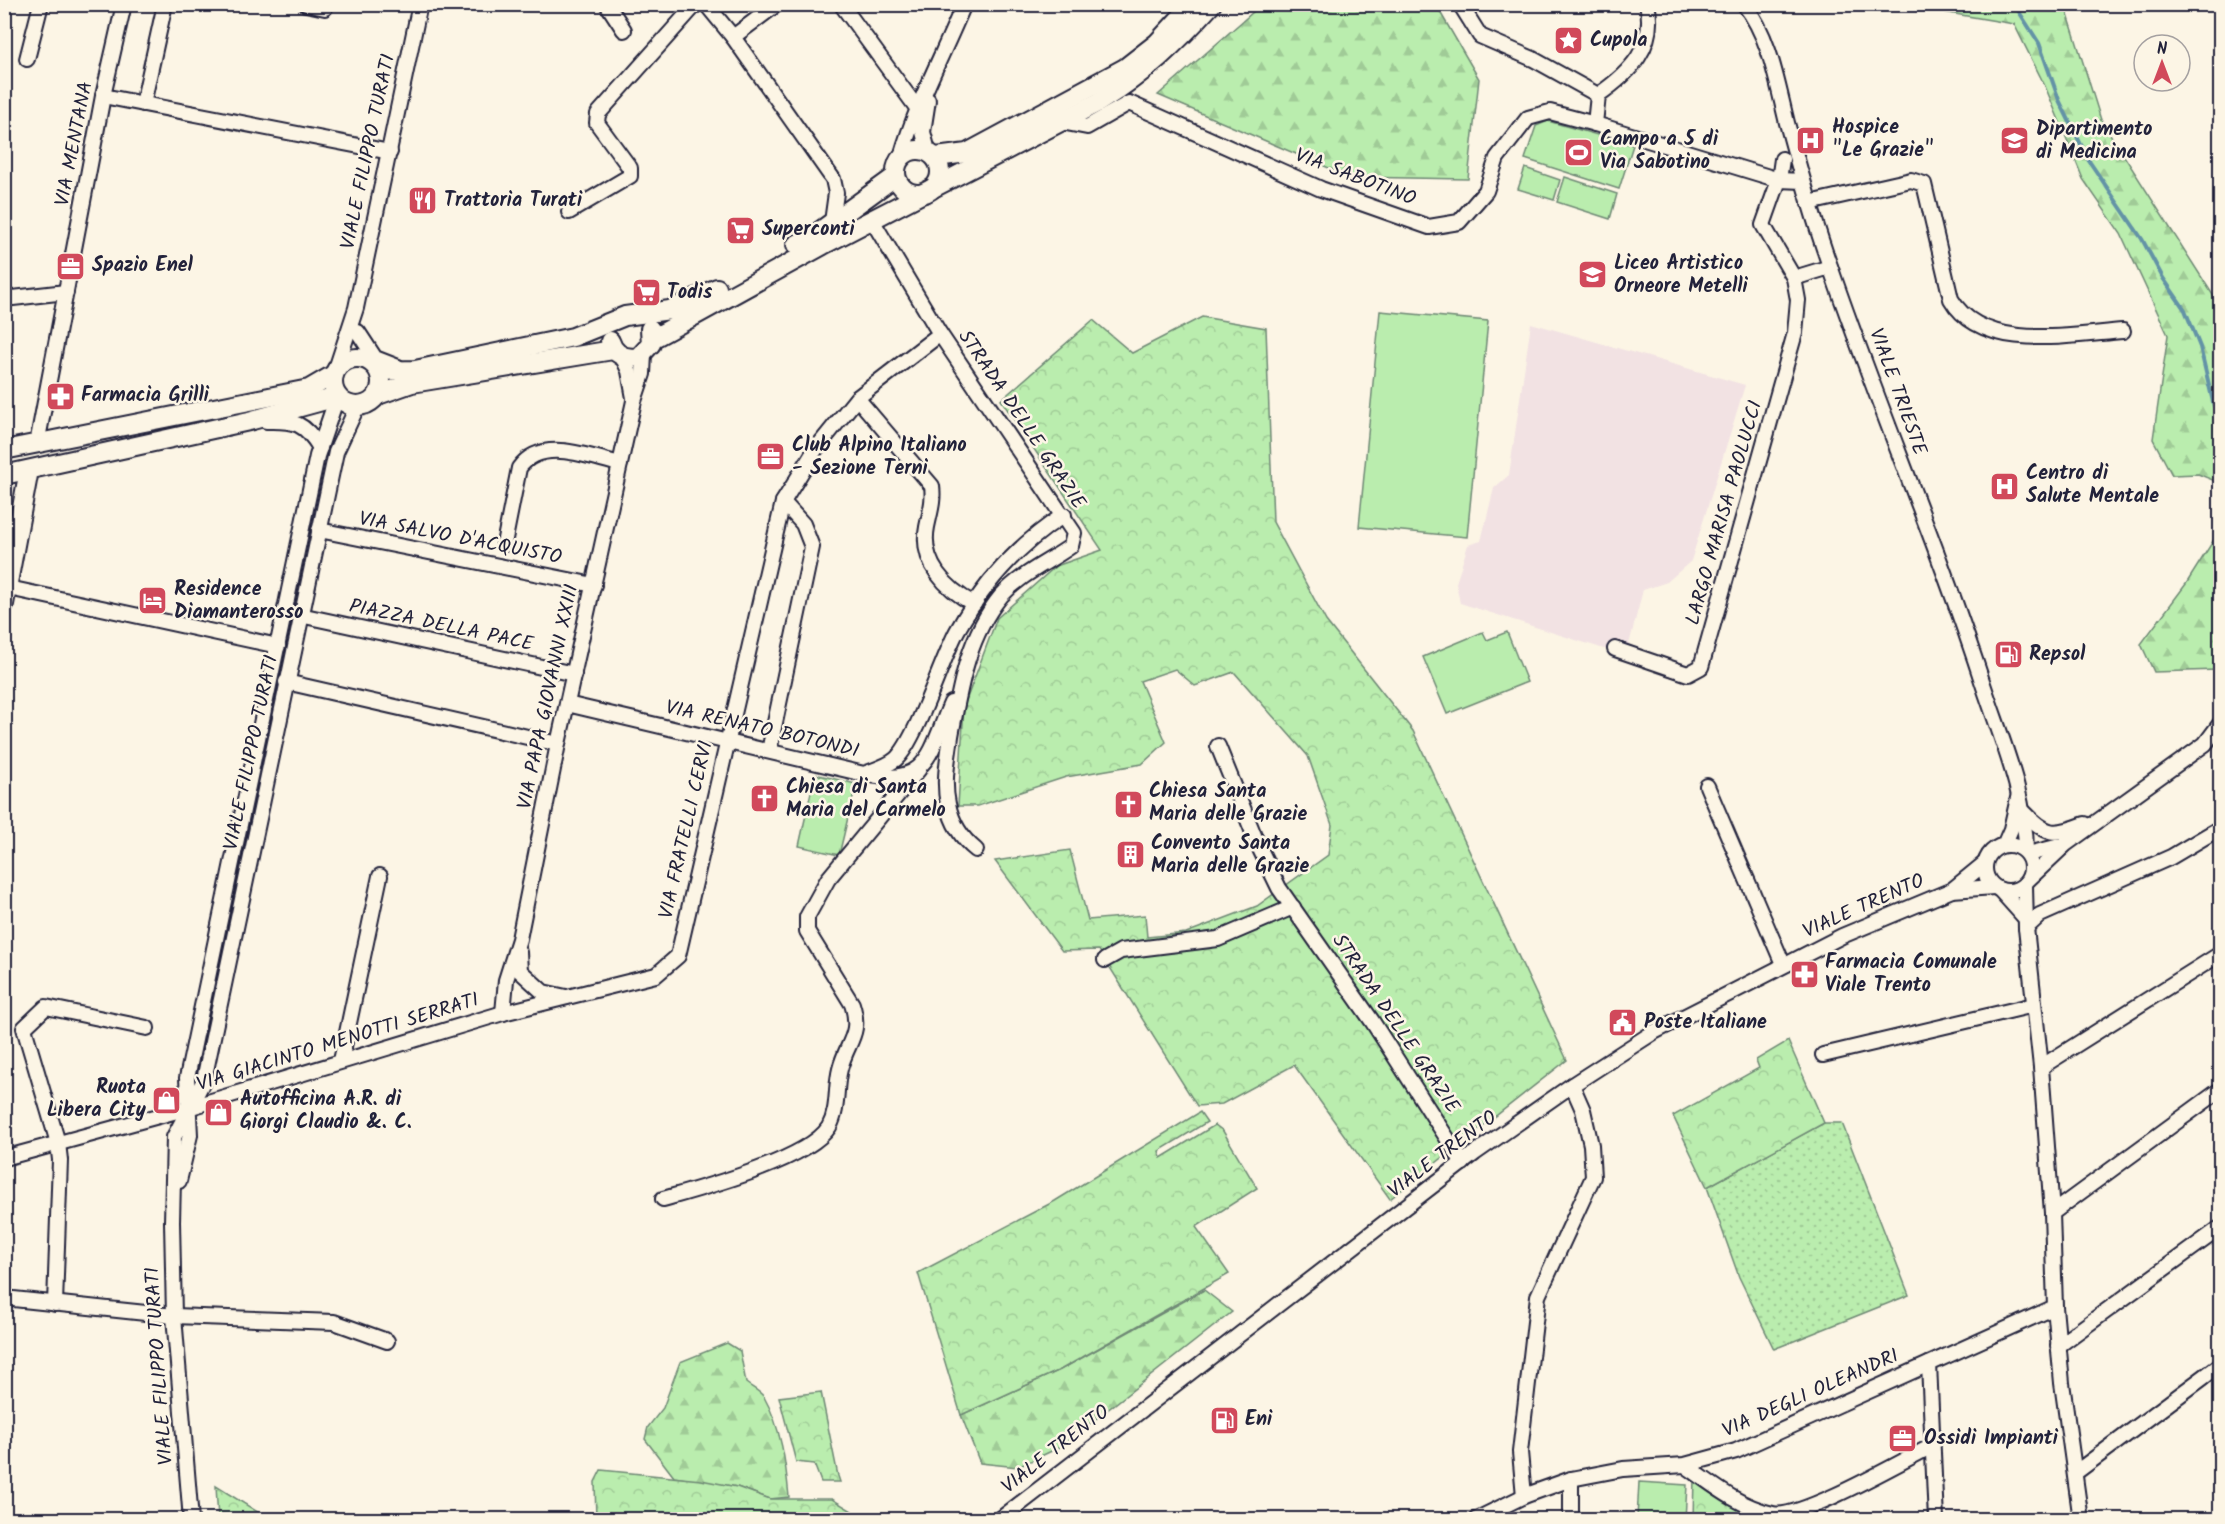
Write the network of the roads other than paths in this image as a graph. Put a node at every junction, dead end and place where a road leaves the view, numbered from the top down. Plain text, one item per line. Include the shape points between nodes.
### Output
1 (41, 4) edge
2 (165, 4) edge
3 (306, 4) edge
4 (420, 4) edge
5 (607, 4) edge
6 (696, 4) edge
7 (706, 4) edge
8 (777, 4) edge
9 (841, 4) edge
10 (964, 4) edge
11 (1194, 4) edge
12 (1212, 4) edge
13 (1460, 4) edge
14 (1647, 4) edge
15 (1744, 4) edge
16 (121, 5) edge
17 (325, 8) dead end
18 (624, 30) dead end
19 (734, 38) junction
20 (27, 59) dead end
21 (936, 72) junction
22 (1598, 95) junction
23 (103, 96) junction
24 (143, 104) junction
25 (917, 108) junction
26 (1061, 122) junction
27 (1595, 124) junction
28 (1791, 138) junction
29 (390, 152) junction
30 (932, 154) junction
31 (901, 157) junction
32 (1782, 159) junction
33 (1757, 173) junction
34 (896, 176) junction
35 (1779, 180) junction
36 (1803, 181) junction
37 (928, 192) junction
38 (1809, 203) junction
39 (569, 212) dead end
40 (872, 220) junction
41 (832, 222) junction
42 (1830, 267) junction
43 (1794, 278) junction
44 (66, 292) junction
45 (4, 299) edge
46 (356, 308) junction
47 (636, 316) junction
48 (615, 322) junction
49 (2123, 331) dead end
50 (357, 332) junction
51 (939, 334) junction
52 (648, 346) junction
53 (618, 353) junction
54 (374, 366) junction
55 (415, 370) junction
56 (335, 372) junction
57 (378, 395) junction
58 (337, 397) junction
59 (857, 398) junction
60 (634, 400) junction
61 (357, 407) junction
62 (249, 421) junction
63 (129, 436) junction
64 (45, 443) junction
65 (320, 448) junction
66 (4, 450) edge
67 (620, 464) junction
68 (29, 470) junction
69 (4, 475) edge
70 (783, 502) junction
71 (1064, 515) junction
72 (319, 530) junction
73 (504, 544) dead end
74 (594, 585) junction
75 (6, 593) edge
76 (974, 604) junction
77 (300, 615) junction
78 (278, 646) junction
79 (1615, 649) dead end
80 (574, 674) junction
81 (286, 682) junction
82 (959, 685) junction
83 (567, 704) junction
84 (2220, 724) edge
85 (727, 741) junction
86 (558, 744) junction
87 (1218, 746) dead end
88 (769, 751) junction
89 (920, 769) junction
90 (864, 774) junction
91 (1707, 786) dead end
92 (2019, 794) junction
93 (2024, 812) junction
94 (2101, 819) junction
95 (2220, 828) edge
96 (2066, 844) junction
97 (2004, 845) junction
98 (976, 850) dead end
99 (2027, 853) junction
100 (1985, 863) junction
101 (380, 876) dead end
102 (2027, 882) junction
103 (1997, 889) junction
104 (1952, 890) junction
105 (1293, 907) junction
106 (2026, 923) junction
107 (519, 939) junction
108 (2220, 954) edge
109 (678, 956) joint
110 (1105, 960) dead end
111 (1783, 964) junction
112 (520, 971) junction
113 (571, 998) junction
114 (2034, 1005) junction
115 (503, 1013) junction
116 (147, 1028) dead end
117 (1823, 1055) dead end
118 (341, 1061) junction
119 (2041, 1067) junction
120 (1572, 1085) junction
121 (2220, 1090) edge
122 (188, 1108) junction
123 (58, 1143) junction
124 (4, 1158) edge
125 (1463, 1163) junction
126 (663, 1199) dead end
127 (2052, 1214) junction
128 (2220, 1228) edge
129 (4, 1298) edge
130 (56, 1304) junction
131 (2055, 1307) junction
132 (174, 1316) junction
133 (387, 1341) dead end
134 (2058, 1346) junction
135 (1929, 1364) junction
136 (2220, 1365) edge
137 (1932, 1446) junction
138 (1685, 1465) junction
139 (2075, 1473) junction
140 (1571, 1479) junction
141 (1524, 1496) junction
142 (1475, 1519) edge
143 (191, 1520) edge
144 (999, 1520) edge
145 (1571, 1520) edge
146 (1936, 1520) edge
147 (2082, 1520) edge

1 - 20 street
2 - 24 street
3 - 17 street
4 - 29 street, VIALE FILIPPO TURATI
5 - 18 street
6 - 39 street via 598,114 597,123 630,168 630,176
7 - 19 street
8 - 19 street
9 - 25 street
10 - 21 street
11 - 30 main road via 1157,43 1125,68 967,153
12 - 26 main road via 1166,54 1133,80
13 - 22 street via 1480,36 1533,59
14 - 22 street via 1647,45 1633,66
15 - 28 street, VIALE TRIESTE via 1767,49
16 - 23 street, VIA MENTANA
19 - 41 street via 833,179 836,193
21 - 25 street
21 - 30 street via 923,132
22 - 27 street
23 - 24 street
23 - 44 street, VIA MENTANA
24 - 29 street
25 - 31 street
26 - 27 street, VIA SABOTINO via 1087,127 1129,103 1321,189 1429,227 1459,222 1486,191 1497,158 1528,118 1550,112
26 - 37 main road
27 - 33 street
28 - 32 street, LARGO MARISA PAOLUCCI
28 - 36 street, VIALE TRIESTE
29 - 46 street, VIALE FILIPPO TURATI
30 - 31 main road via 914,149
30 - 37 main road via 940,176
31 - 34 main road
32 - 33 street
32 - 35 street, LARGO MARISA PAOLUCCI
33 - 35 street
34 - 37 main road via 908,192
34 - 41 main road
35 - 36 street
35 - 43 street, LARGO MARISA PAOLUCCI via 1763,225
36 - 38 street, VIALE TRIESTE
37 - 40 main road
38 - 42 street, VIALE TRIESTE
38 - 49 street via 1911,180 1924,184 1951,299 1959,312 2001,334 2024,338
40 - 51 street, STRADA DELLE GRAZIE
40 - 52 main road
41 - 47 main road via 699,298 670,310
42 - 43 street
42 - 92 street, VIALE TRIESTE via 1961,616
43 - 79 street, LARGO MARISA PAOLUCCI via 1798,300 1796,333 1701,667 1688,674
44 - 45 street
44 - 64 street, VIA MENTANA
46 - 50 street, VIALE FILIPPO TURATI
46 - 56 street, VIALE FILIPPO TURATI
47 - 48 main road via 625,316
47 - 52 main road via 646,322
48 - 53 main road via 609,339
48 - 55 main road via 563,340
50 - 54 street, VIALE FILIPPO TURATI
50 - 55 street via 375,358 389,366
51 - 59 street, VIA FRATELLI CERVI
51 - 71 street, STRADA DELLE GRAZIE
52 - 53 main road via 633,358
52 - 60 street, VIA PAPA GIOVANNI XXIII
53 - 57 main road via 412,383
53 - 60 street, VIA PAPA GIOVANNI XXIII via 629,370
54 - 55 main road
54 - 56 main road via 354,358 341,363
54 - 57 main road via 382,383
56 - 58 main road via 333,387
56 - 63 main road via 309,389
57 - 61 main road
58 - 61 main road
58 - 62 main road
58 - 65 street, VIALE FILIPPO TURATI
59 - 70 street, VIA FRATELLI CERVI via 815,450
59 - 76 street via 932,486 934,499 926,529 930,558 952,592
60 - 67 street, VIA PAPA GIOVANNI XXIII
61 - 72 street, VIALE FILIPPO TURATI via 336,452
62 - 63 main road
62 - 65 street via 295,423 309,429
63 - 64 main road
63 - 68 main road
64 - 66 main road
65 - 78 street, VIALE FILIPPO TURATI
67 - 73 street via 559,450 535,453 525,459 519,468
67 - 74 street, VIA PAPA GIOVANNI XXIII
68 - 69 main road
68 - 75 main road
70 - 85 street, VIA FRATELLI CERVI
70 - 88 street via 803,524 812,547
71 - 76 street, VIA RENATO BOTONDI via 1018,549
71 - 82 street, STRADA DELLE GRAZIE via 1074,533 1071,546 1020,577 1002,595 979,633
72 - 74 street, VIA SALVO D'ACQUISTO
72 - 77 street, VIALE FILIPPO TURATI
74 - 80 street, VIA PAPA GIOVANNI XXIII
75 - 78 street
76 - 90 street, VIA RENATO BOTONDI via 953,639 897,758
77 - 80 street, PIAZZA DELLA PACE
77 - 81 street, VIALE FILIPPO TURATI
78 - 122 street, VIALE FILIPPO TURATI via 187,1078
80 - 83 street, VIA PAPA GIOVANNI XXIII
81 - 86 street
81 - 122 street, VIALE FILIPPO TURATI via 204,1080
82 - 89 street, STRADA DELLE GRAZIE
82 - 98 street, STRADA DELLE GRAZIE via 946,786 956,825 964,840
83 - 85 street, VIA RENATO BOTONDI
83 - 86 street, VIA PAPA GIOVANNI XXIII
84 - 94 street via 2205,744
85 - 88 street, VIA RENATO BOTONDI
85 - 109 street, VIA FRATELLI CERVI
86 - 107 street, VIA PAPA GIOVANNI XXIII
87 - 105 street, STRADA DELLE GRAZIE via 1258,845
88 - 90 street, VIA RENATO BOTONDI
89 - 90 street via 908,776 886,779
89 - 126 street, STRADA DELLE GRAZIE via 828,879 807,916 807,932 856,1016 857,1029 840,1067 835,1114 829,1126 821,1137 758,1170
91 - 111 street
92 - 93 street, VIALE TRIESTE
92 - 97 street, VIALE TRIESTE via 2012,829
93 - 94 street via 2049,832 2062,833
93 - 99 street, VIALE TRIESTE
94 - 96 street
95 - 106 street via 2171,857
96 - 99 street
96 - 102 street
97 - 99 street
97 - 100 street via 1992,851
99 - 102 street via 2032,867
100 - 103 street via 1985,873
100 - 104 street, VIALE TRENTO
101 - 118 street
102 - 103 street via 2013,891
102 - 106 street
103 - 104 street, VIALE TRENTO
103 - 106 street
104 - 111 street, VIALE TRENTO
105 - 110 street via 1218,939 1121,951
105 - 125 street, STRADA DELLE GRAZIE
106 - 114 street
107 - 112 street, VIA PAPA GIOVANNI XXIII
107 - 115 street, VIA PAPA GIOVANNI XXIII via 506,980
108 - 119 street
109 - 113 street, VIA GIACINTO MENOTTI SERRATI via 656,975
111 - 120 street, VIALE TRENTO via 1654,1032
112 - 113 street via 543,992
112 - 115 street, VIA PAPA GIOVANNI XXIII
113 - 115 street, VIA GIACINTO MENOTTI SERRATI
114 - 117 street
114 - 119 street
115 - 118 street, VIA GIACINTO MENOTTI SERRATI
116 - 123 street via 46,1007 24,1028
118 - 122 street, VIA GIACINTO MENOTTI SERRATI
119 - 127 street
120 - 125 street, VIALE TRENTO
120 - 141 street via 1586,1122 1593,1177 1538,1296 1520,1452
121 - 127 street
122 - 123 street, VIA GIACINTO MENOTTI SERRATI
122 - 132 street, VIALE FILIPPO TURATI via 190,1135 172,1209
123 - 124 street, VIA GIACINTO MENOTTI SERRATI
123 - 130 street
125 - 144 street, VIALE TRENTO
127 - 131 street
128 - 134 street
129 - 130 street
130 - 132 street
131 - 134 street
131 - 135 street, VIA DEGLI OLEANDRI
132 - 133 street via 334,1322
132 - 143 street, VIALE FILIPPO TURATI
134 - 139 street
135 - 137 street
135 - 138 street, VIA DEGLI OLEANDRI via 1736,1450
136 - 139 street
137 - 138 street via 1800,1511 1775,1515 1732,1500
137 - 146 street
138 - 140 street, VIA DEGLI OLEANDRI via 1623,1469
139 - 147 street
140 - 141 street, VIA DEGLI OLEANDRI
140 - 145 street
141 - 142 street, VIA DEGLI OLEANDRI

